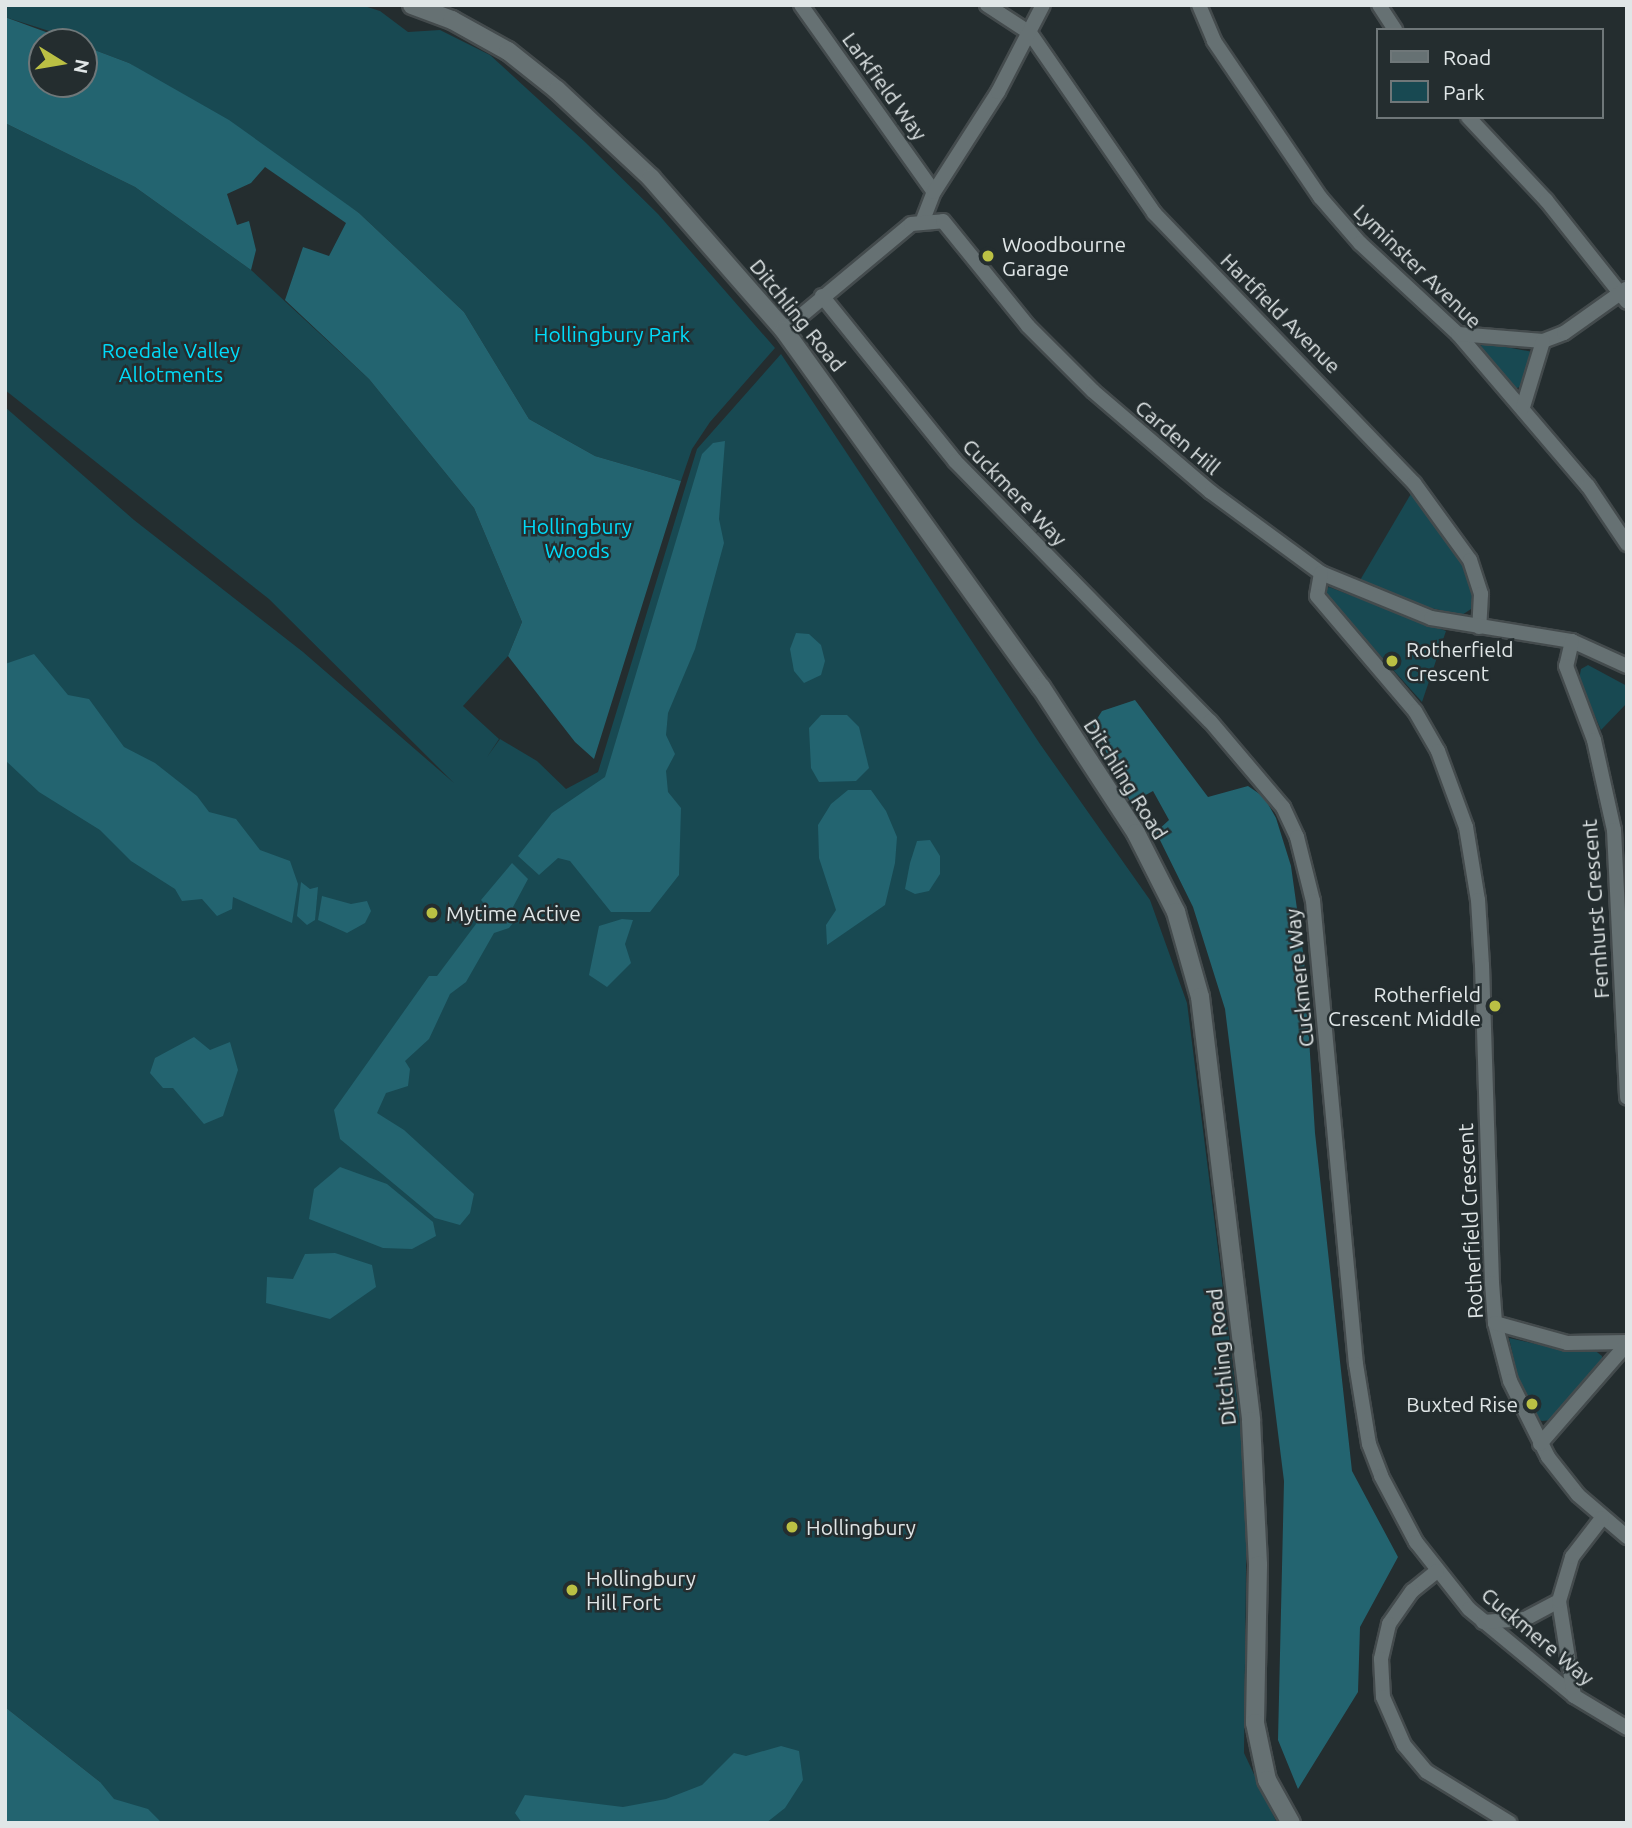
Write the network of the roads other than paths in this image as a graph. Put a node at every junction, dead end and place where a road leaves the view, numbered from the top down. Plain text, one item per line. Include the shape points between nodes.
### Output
1 (412, 5) edge
2 (801, 5) edge
3 (986, 5) edge
4 (1043, 5) edge
5 (1199, 5) edge
6 (1379, 5) edge
7 (1394, 28) edge
8 (1030, 33) junction
9 (1470, 119) edge
10 (934, 192) junction
11 (923, 220) junction
12 (1624, 295) edge
13 (822, 296) junction
14 (784, 330) junction
15 (1458, 334) junction
16 (1543, 341) junction
17 (1522, 407) junction
18 (1627, 544) edge
19 (1321, 573) junction
20 (1479, 627) junction
21 (1572, 641) junction
22 (1627, 666) edge
23 (1627, 1098) edge
24 (1496, 1323) junction
25 (1627, 1343) edge
26 (1540, 1444) junction
27 (1602, 1518) junction
28 (1627, 1538) edge
29 (1437, 1571) junction
30 (1559, 1601) junction
31 (1483, 1622) junction
32 (1574, 1696) junction
33 (1627, 1728) edge
34 (1290, 1823) edge
35 (1510, 1823) edge

1 - 14 street, Ditchling Road via 452,20 508,51 557,90 651,178
2 - 10 street, Larkfield Way
3 - 8 street
4 - 8 street
5 - 15 street, Lyminster Avenue via 1214,41 1320,197 1360,243
6 - 7 street
8 - 10 street
8 - 20 street, Hartfield Avenue via 1154,213 1342,405 1414,484 1460,544 1480,594
9 - 12 street via 1546,200
10 - 11 street
11 - 13 street via 911,224
11 - 19 street, Carden Hill via 949,226 1028,326 1125,419 1211,492
12 - 16 street
13 - 14 street
13 - 29 street, Cuckmere Way via 955,461 1210,721 1283,807 1297,836 1313,901 1364,1418 1381,1476
14 - 34 street, Ditchling Road via 1041,687 1136,833 1176,912 1200,997 1251,1421 1258,1565 1255,1723 1262,1764
15 - 16 street
15 - 17 street, Lyminster Avenue
16 - 17 street
17 - 18 street, Lyminster Avenue via 1588,485
19 - 20 street, Carden Hill via 1404,610
19 - 24 street, Rotherfield Crescent via 1317,596 1415,711 1438,751 1466,827 1478,900 1482,965
20 - 21 street, Carden Hill
21 - 22 street, Carden Hill
21 - 23 street, Fernhurst Crescent via 1566,666 1594,740 1614,830
24 - 25 street via 1567,1343
24 - 26 street, Rotherfield Crescent via 1510,1381
25 - 26 street
26 - 27 street, Rotherfield Crescent
27 - 28 street, Rotherfield Crescent
27 - 30 street via 1572,1557
29 - 31 street, Cuckmere Way
29 - 35 street via 1412,1591 1390,1624 1381,1659 1383,1697 1404,1745 1427,1772
30 - 31 street via 1525,1619
30 - 32 street
31 - 32 street, Cuckmere Way
32 - 33 street, Cuckmere Way

